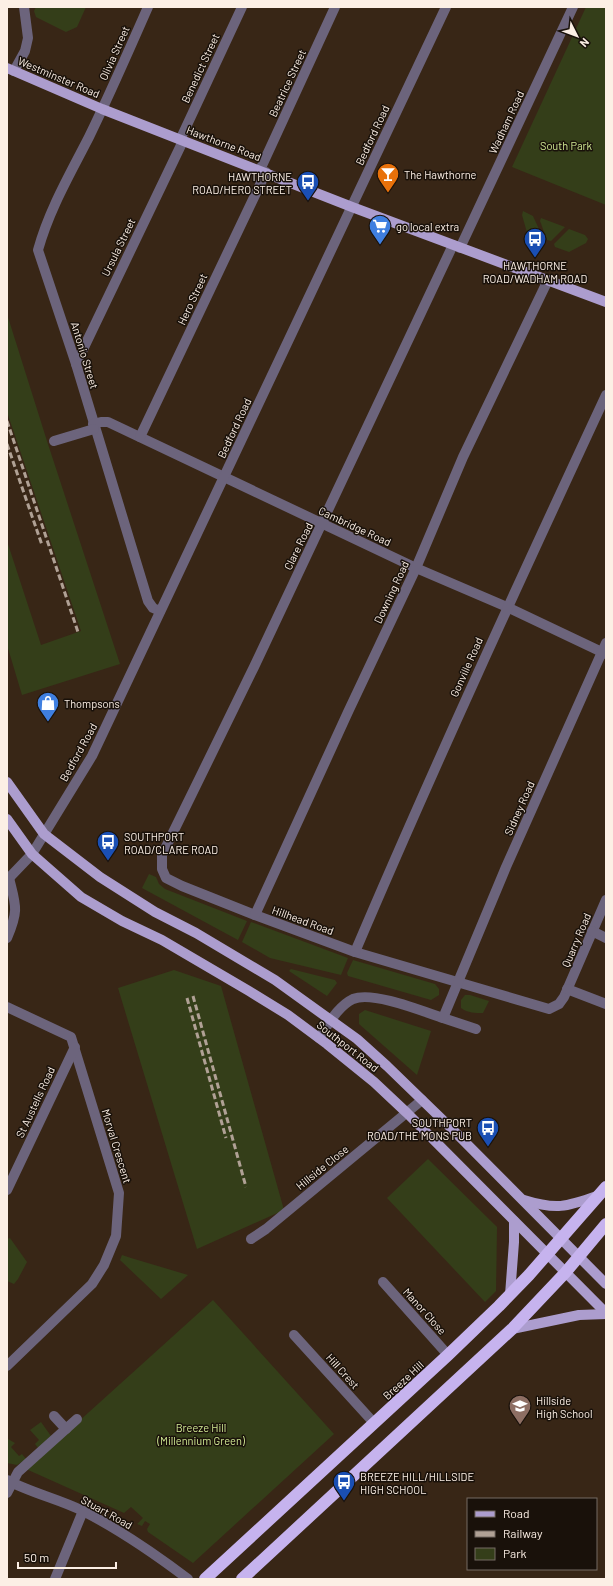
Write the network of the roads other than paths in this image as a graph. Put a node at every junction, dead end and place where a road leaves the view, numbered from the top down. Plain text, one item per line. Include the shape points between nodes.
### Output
1 (24, 7) edge
2 (148, 7) edge
3 (242, 7) edge
4 (335, 7) edge
5 (446, 7) edge
6 (573, 7) edge
7 (10, 70) edge
8 (102, 109) junction
9 (182, 140) junction
10 (263, 171) junction
11 (352, 207) junction
12 (456, 246) junction
13 (548, 280) junction
14 (606, 302) edge
15 (76, 364) junction
16 (606, 395) edge
17 (94, 426) junction
18 (140, 437) junction
19 (54, 441) dead end
20 (224, 477) junction
21 (322, 523) junction
22 (416, 568) junction
23 (506, 607) junction
24 (160, 611) junction
25 (605, 650) edge
26 (7, 782) edge
27 (7, 819) edge
28 (44, 834) junction
29 (32, 854) junction
30 (162, 855) joint
31 (8, 878) edge
32 (606, 900) edge
33 (255, 915) junction
34 (592, 931) junction
35 (7, 938) edge
36 (606, 938) edge
37 (355, 952) junction
38 (457, 983) junction
39 (567, 989) junction
40 (606, 1004) edge
41 (7, 1007) edge
42 (443, 1018) junction
43 (331, 1020) junction
44 (476, 1029) dead end
45 (320, 1038) junction
46 (75, 1047) junction
47 (422, 1100) junction
48 (407, 1113) junction
49 (606, 1187) edge
50 (7, 1190) edge
51 (597, 1196) junction
52 (522, 1200) junction
53 (514, 1221) junction
54 (606, 1224) edge
55 (561, 1238) junction
56 (251, 1240) dead end
57 (547, 1254) junction
58 (580, 1256) junction
59 (565, 1273) junction
60 (383, 1282) dead end
61 (606, 1284) edge
62 (510, 1295) junction
63 (606, 1314) edge
64 (512, 1329) junction
65 (294, 1335) dead end
66 (448, 1355) junction
67 (7, 1366) edge
68 (54, 1416) dead end
69 (77, 1418) dead end
70 (374, 1423) junction
71 (66, 1429) junction
72 (9, 1481) edge
73 (7, 1493) edge
74 (83, 1511) junction
75 (55, 1579) edge
76 (188, 1579) edge
77 (205, 1579) edge
78 (242, 1579) edge

1 - 7 street via 28,38 25,51
2 - 8 street, Olivia Street
3 - 9 street, Benedict Street
4 - 10 street, Beatrice Street
5 - 11 street, Bedford Road
6 - 12 street, Wadham Road
7 - 8 main road, Westminster Road
8 - 9 main road, Hawthorne Road
8 - 15 street, Antonio Street via 56,202 38,250
9 - 10 main road, Hawthorne Road
9 - 15 street, Ursula Street
10 - 11 main road, Hawthorne Road
10 - 18 street, Hero Street
11 - 12 main road, Hawthorne Road
11 - 20 street, Bedford Road
12 - 13 main road, Hawthorne Road
12 - 21 street, Clare Road
13 - 14 main road, Hawthorne Road
13 - 22 street, Downing Road via 463,457
15 - 17 street, Antonio Street
16 - 23 street, Gonville Road
17 - 18 street, Cambridge Road via 108,422
17 - 19 street, Cambridge Road
17 - 24 street, Antonio Street via 148,601 153,608
18 - 20 street, Cambridge Road
20 - 21 street, Cambridge Road
20 - 24 street, Bedford Road
21 - 22 street, Cambridge Road
21 - 30 street, Clare Road
22 - 23 street, Cambridge Road
22 - 33 street, Downing Road
23 - 25 street, Cambridge Road
23 - 37 street, Gonville Road
24 - 28 street, Bedford Road via 92,756
25 - 38 street, Sidney Road via 506,866
26 - 28 main road, Southport Road
27 - 29 main road, Southport Road
28 - 29 street, Bedford Road
28 - 43 main road, Southport Road via 100,877 155,912 268,976
29 - 31 street, Bedford Road
29 - 45 main road, Southport Road via 81,897 250,991
30 - 33 street, Hillhead Road via 162,869 170,881
31 - 35 street via 16,908
32 - 34 street, Quarry Road
33 - 37 street, Hillhead Road
34 - 36 street
34 - 39 street, Quarry Road
37 - 38 street, Hillhead Road
38 - 39 street, Hillhead Road via 549,1008 559,1004
38 - 42 street
39 - 40 street
41 - 46 street, Morval Crescent via 71,1037
42 - 43 street via 368,997 353,1000
42 - 44 street
43 - 45 street
43 - 47 main road, Southport Road via 357,1039
45 - 48 main road, Southport Road
46 - 50 street, St Austells Road
46 - 67 street, Morval Crescent via 119,1193 116,1236 104,1265 92,1284
47 - 48 street, Hillside Close
47 - 52 main road, Southport Road
48 - 53 main road, Southport Road
48 - 56 street, Hillside Close
49 - 51 highway, Breeze Hill
51 - 52 main road via 562,1206 544,1206
51 - 55 highway, Breeze Hill
52 - 55 main road, Southport Road
53 - 57 main road, Southport Road
53 - 62 main road
54 - 58 highway
55 - 57 highway, Breeze Hill
55 - 58 main road, Southport Road
57 - 59 main road, Southport Road
57 - 62 highway, Breeze Hill
58 - 59 highway
58 - 61 main road, Southport Road
59 - 63 main road, Southport Road
59 - 64 highway
60 - 66 street, Manor Close
62 - 66 highway, Breeze Hill
63 - 64 main road via 579,1315
64 - 78 highway
65 - 70 street, Hill Crest
66 - 70 highway, Breeze Hill
68 - 71 street
69 - 71 street
70 - 77 highway, Breeze Hill
71 - 72 street
72 - 73 street
72 - 74 street, Stuart Road
74 - 75 street
74 - 76 street, Stuart Road via 167,1562

